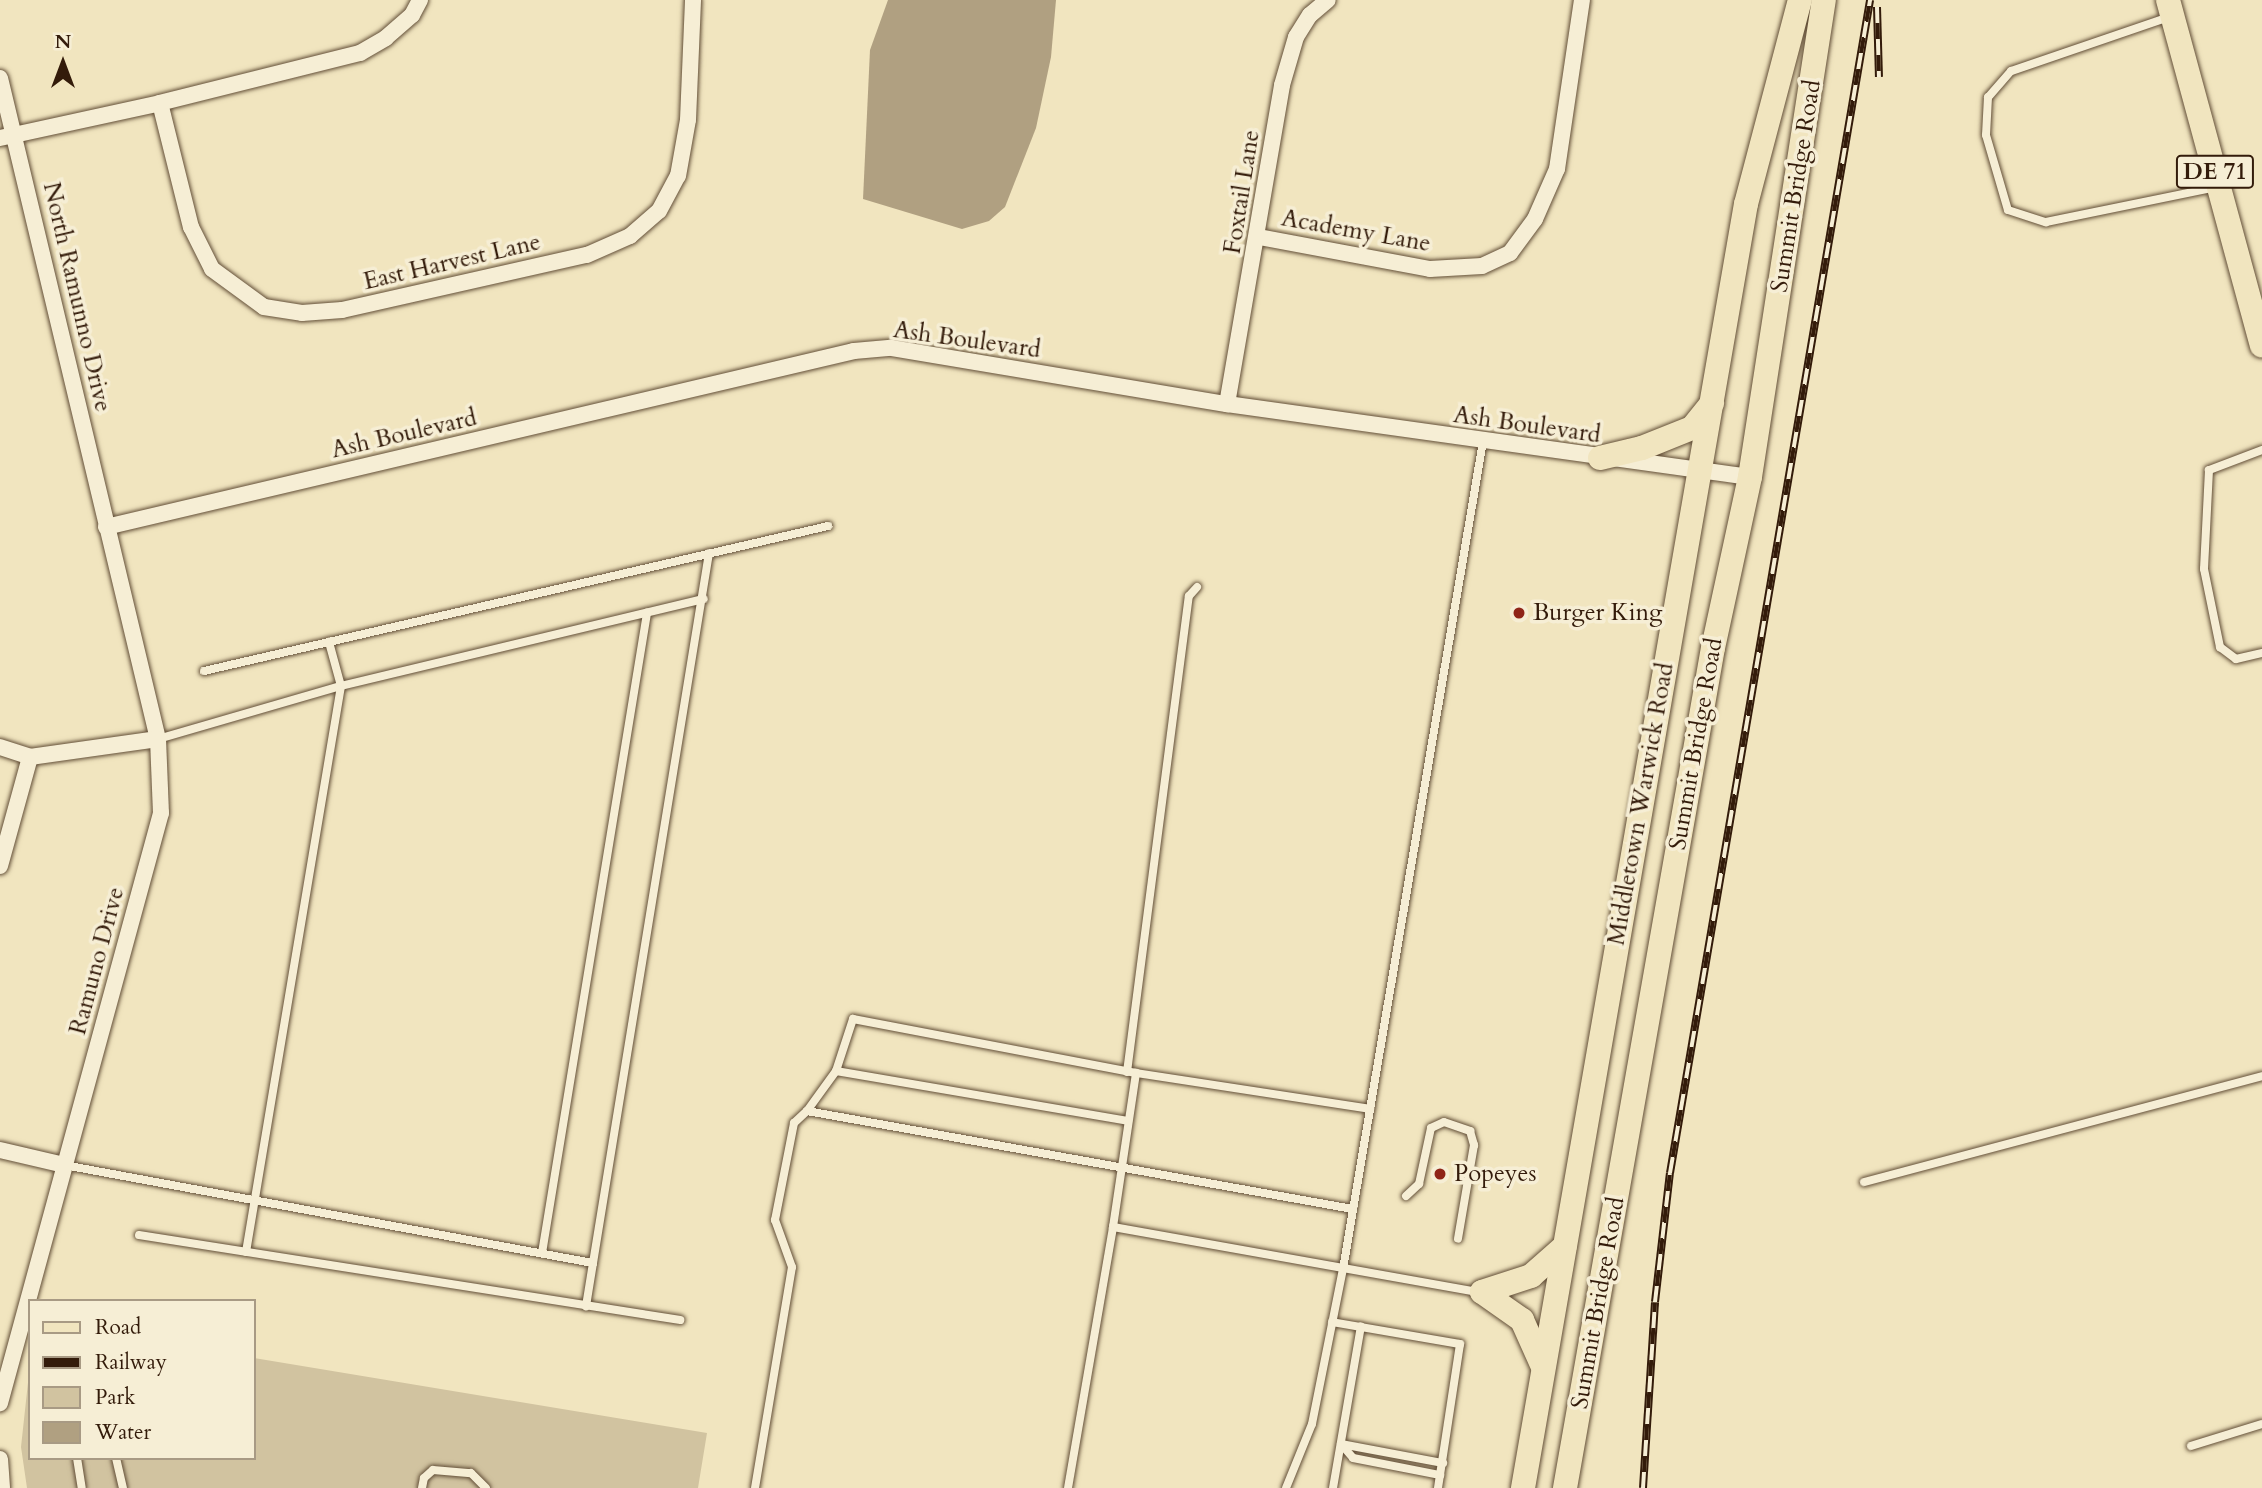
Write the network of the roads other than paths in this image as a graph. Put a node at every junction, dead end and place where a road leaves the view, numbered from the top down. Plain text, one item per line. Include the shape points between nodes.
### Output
1 (420, 0) edge
2 (693, 0) edge
3 (1328, 0) edge
4 (1581, 0) edge
5 (1800, 0) edge
6 (1825, 0) edge
7 (2170, 8) edge
8 (0, 78) edge
9 (160, 103) junction
10 (17, 134) junction
11 (0, 138) edge
12 (2219, 187) junction
13 (1259, 237) junction
14 (2260, 335) edge
15 (1713, 402) junction
16 (1227, 404) junction
17 (1483, 441) junction
18 (2262, 450) edge
19 (1600, 458) junction
20 (1701, 473) junction
21 (1750, 477) junction
22 (828, 526) dead end
23 (106, 527) junction
24 (709, 553) junction
25 (1197, 587) dead end
26 (704, 599) junction
27 (647, 613) junction
28 (328, 642) junction
29 (2262, 653) edge
30 (204, 671) dead end
31 (341, 686) junction
32 (158, 739) junction
33 (0, 747) edge
34 (30, 757) junction
35 (0, 866) edge
36 (836, 1070) junction
37 (1132, 1072) junction
38 (2262, 1076) edge
39 (1370, 1109) junction
40 (807, 1111) junction
41 (1128, 1121) junction
42 (0, 1150) edge
43 (64, 1165) junction
44 (1121, 1170) junction
45 (1864, 1182) dead end
46 (1406, 1196) dead end
47 (257, 1201) junction
48 (1353, 1209) junction
49 (1113, 1227) junction
50 (139, 1235) dead end
51 (1458, 1239) dead end
52 (1565, 1246) junction
53 (246, 1252) junction
54 (542, 1254) junction
55 (593, 1263) junction
56 (1343, 1269) junction
57 (1482, 1292) junction
58 (586, 1306) junction
59 (680, 1320) dead end
60 (1332, 1322) junction
61 (1361, 1326) junction
62 (1544, 1369) junction
63 (0, 1403) edge
64 (2262, 1424) edge
65 (1341, 1444) junction
66 (2191, 1446) dead end
67 (0, 1459) edge
68 (77, 1460) edge
69 (116, 1460) edge
70 (1443, 1463) junction
71 (1440, 1475) junction
72 (2, 1488) edge
73 (82, 1488) edge
74 (123, 1488) edge
75 (422, 1488) edge
76 (486, 1488) edge
77 (755, 1488) edge
78 (1068, 1488) edge
79 (1286, 1488) edge
80 (1333, 1488) edge
81 (1438, 1488) edge
82 (1523, 1488) edge
83 (1565, 1488) edge

1 - 9 street via 412,15 386,38 360,53
2 - 9 street, East Harvest Lane via 688,120 678,176 659,211 630,236 587,255 342,310 302,313 264,307 212,269 191,227
3 - 13 street, Foxtail Lane via 1310,15 1296,37 1282,85
4 - 13 street, Academy Lane via 1557,169 1535,219 1510,253 1482,266 1430,270
5 - 15 main road, Middletown Warwick Road via 1746,204
6 - 21 main road, Summit Bridge Road
7 - 12 main road, DE 71
7 - 12 lane via 2011,71 1988,97 1986,135 2008,210 2046,222
8 - 10 street, North Ramunno Drive
9 - 10 street
10 - 11 street
10 - 23 street, North Ramunno Drive
12 - 14 main road, DE 71
13 - 16 street, Foxtail Lane
15 - 19 main road via 1692,428 1642,449
15 - 20 main road, Middletown Warwick Road
16 - 17 street, Ash Boulevard
16 - 23 street, Ash Boulevard via 891,348 854,351
17 - 19 street, Ash Boulevard
17 - 39 lane
18 - 29 lane via 2209,470 2204,569 2220,647 2236,659
19 - 20 street, Ash Boulevard
20 - 21 street, Ash Boulevard
20 - 52 main road, Middletown Warwick Road
21 - 83 main road, Summit Bridge Road via 1713,648
22 - 24 lane
23 - 32 street, Ramuno Drive
24 - 26 lane
24 - 28 lane
25 - 37 lane via 1189,596
26 - 27 lane
26 - 55 lane
27 - 31 lane
27 - 54 lane
28 - 30 lane
28 - 31 lane
31 - 32 lane
31 - 47 lane
32 - 34 street
32 - 43 street, Ramuno Drive via 161,813
33 - 34 street
34 - 35 street
36 - 37 lane via 853,1019
36 - 40 lane
36 - 41 lane
37 - 39 lane
37 - 41 lane
38 - 45 lane
39 - 48 lane
40 - 44 lane
40 - 77 lane via 794,1123 775,1220 792,1267
41 - 44 lane
42 - 43 street
43 - 47 lane
43 - 63 street, Ramuno Drive
44 - 48 lane
44 - 49 lane
46 - 51 lane via 1419,1184 1434,1125 1457,1124 1470,1131 1474,1146
47 - 53 lane
47 - 54 lane
48 - 56 lane
49 - 56 lane
49 - 78 lane
50 - 53 lane
52 - 57 main road via 1531,1276
52 - 62 main road, Middletown Warwick Road
53 - 58 lane
54 - 55 lane
55 - 58 lane
56 - 57 lane
56 - 60 lane
57 - 62 main road via 1522,1320
58 - 59 lane
60 - 61 lane
60 - 79 lane via 1312,1423
61 - 65 lane
61 - 70 lane via 1460,1344
62 - 82 main road, Middletown Warwick Road
64 - 66 lane
65 - 70 lane
65 - 71 lane via 1353,1458
65 - 80 lane
67 - 72 street
68 - 73 lane
69 - 74 lane
70 - 71 lane
71 - 81 lane
75 - 76 lane via 424,1478 433,1470 471,1473

